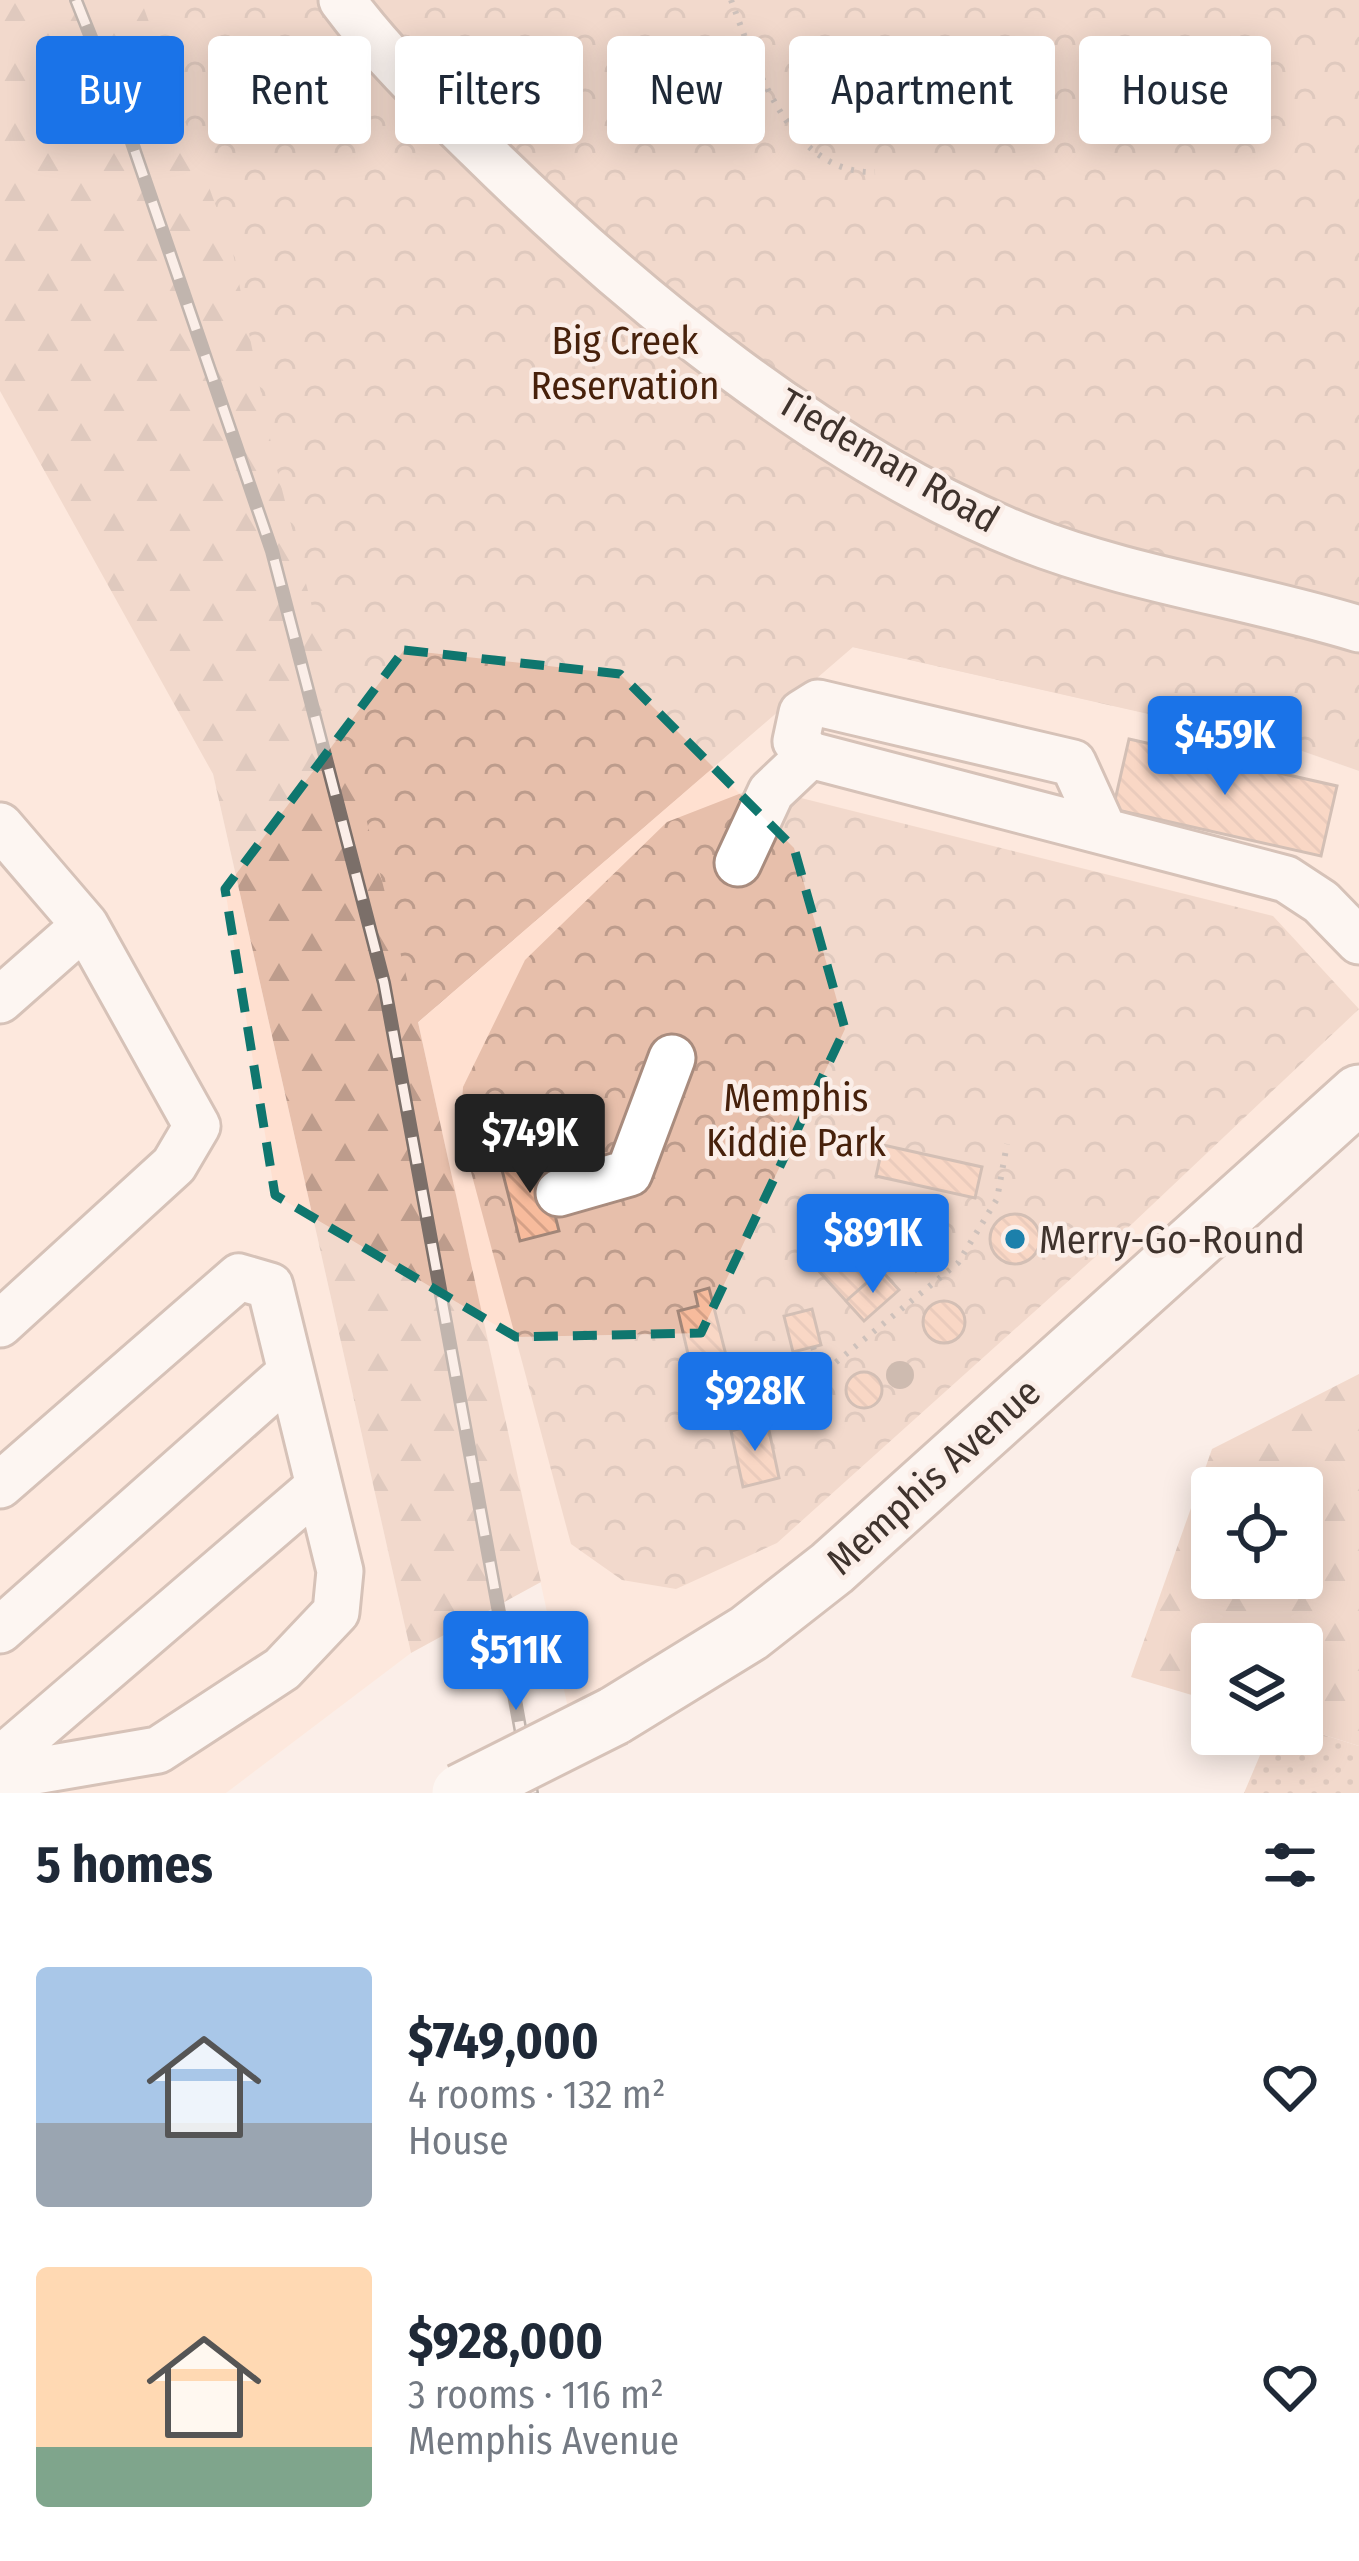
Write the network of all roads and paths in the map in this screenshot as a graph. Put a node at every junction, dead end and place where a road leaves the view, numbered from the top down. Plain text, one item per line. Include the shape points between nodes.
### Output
1 (342, 0) edge
2 (731, 0) edge
3 (875, 172) dead end
4 (1359, 629) edge
5 (0, 826) edge
6 (737, 863) dead end
7 (85, 925) junction
8 (1359, 941) edge
9 (0, 1000) edge
10 (671, 1058) dead end
11 (1359, 1094) edge
12 (1007, 1144) dead end
13 (559, 1193) dead end
14 (0, 1324) edge
15 (813, 1347) dead end
16 (291, 1372) junction
17 (822, 1376) junction
18 (724, 1381) dead end
19 (0, 1485) edge
20 (319, 1486) junction
21 (0, 1630) edge
22 (0, 1760) edge
23 (0, 1777) edge
24 (460, 1793) edge

1 - 4 street, Tiedeman Road via 395,66 599,263 887,469 1025,538
2 - 3 path via 759,73 804,145 848,173
5 - 7 street
6 - 8 street via 771,792 810,755 796,741 802,713 818,704 1072,763 1103,829 1286,878
7 - 9 street
7 - 14 street via 196,1126 174,1166
10 - 13 street via 629,1174
11 - 24 main road, Memphis Avenue, bridge via 832,1568 749,1633 614,1716
12 - 17 path via 997,1199 958,1263
15 - 17 path
16 - 19 street via 270,1286 239,1276
16 - 20 street
16 - 21 street
17 - 18 path via 789,1394 731,1408
20 - 22 street
20 - 23 street via 340,1571 336,1612 282,1669 158,1750

